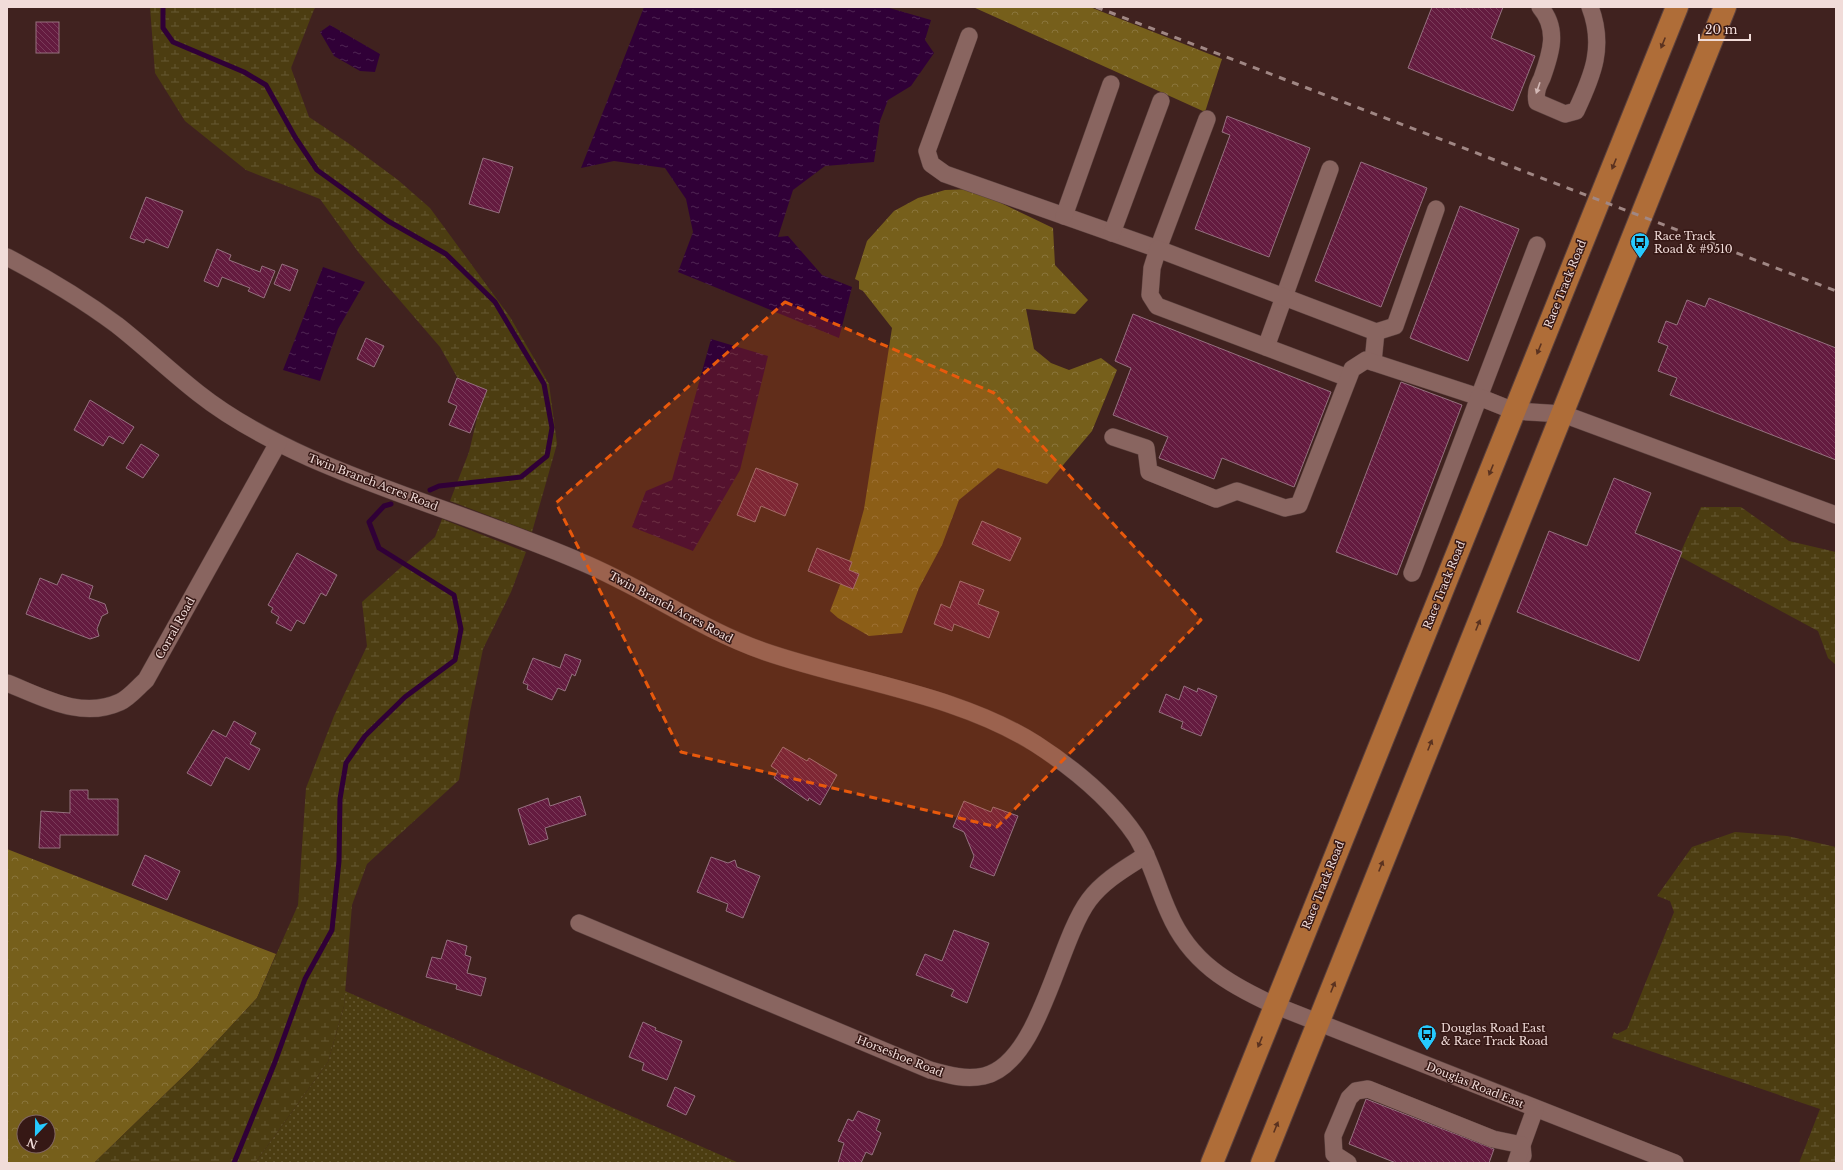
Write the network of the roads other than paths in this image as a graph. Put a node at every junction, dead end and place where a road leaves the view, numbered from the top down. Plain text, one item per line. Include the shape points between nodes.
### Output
1 (1540, 7) edge
2 (1590, 7) edge
3 (1677, 7) edge
4 (1725, 7) edge
5 (969, 36) dead end
6 (1111, 84) dead end
7 (1161, 101) dead end
8 (1207, 119) dead end
9 (1330, 169) dead end
10 (1436, 209) dead end
11 (1064, 216) junction
12 (1112, 233) junction
13 (1537, 245) dead end
14 (1158, 250) junction
15 (7, 257) edge
16 (1284, 298) junction
17 (1376, 332) junction
18 (1266, 347) junction
19 (1373, 362) junction
20 (1348, 378) junction
21 (1479, 396) junction
22 (1514, 411) junction
23 (1563, 414) junction
24 (1113, 437) dead end
25 (278, 443) junction
26 (1836, 515) edge
27 (1412, 573) dead end
28 (7, 683) edge
29 (1146, 855) junction
30 (579, 923) dead end
31 (1274, 1005) junction
32 (1319, 1023) junction
33 (1535, 1109) junction
34 (1522, 1145) junction
35 (1212, 1163) edge
36 (1262, 1163) edge
37 (1348, 1163) edge
38 (1516, 1163) edge
39 (1528, 1163) edge
40 (1675, 1163) edge

1 -> 2 street via 1547,15 1552,34 1551,51 1536,94 1537,102 1565,114 1576,111 1596,63 1596,22
3 -> 22 main road, Race Track Road
4 - 23 main road
5 - 11 street via 927,151 931,164 945,174
6 - 11 street
7 - 12 street
8 - 14 street
9 - 16 street
10 - 17 street via 1395,326
11 - 12 street
12 - 14 street
13 - 21 street
14 - 16 street
14 - 18 street via 1152,268 1150,295 1157,306
15 - 25 street, Twin Branch Acres Road via 93,307 199,394 249,428
16 - 17 street
16 - 18 street
17 - 19 street
18 - 20 street
19 - 20 street via 1366,360 1352,369
19 - 21 street
20 - 24 street via 1300,505 1284,508 1237,491 1216,499 1149,472 1146,448
21 - 22 street
21 - 27 street
22 - 23 street
22 -> 31 main road, Race Track Road
23 - 26 street
32 -> 23 main road
25 - 28 street, Corral Road via 146,680 120,702 90,710 61,705
25 - 29 street, Twin Branch Acres Road via 344,472 581,561 739,642 796,662 941,702 1007,728 1058,760 1103,798 1131,829
29 - 30 street, Horseshoe Road via 1109,880 1088,900 1021,1049 998,1070 968,1078 930,1070
29 - 31 street, Twin Branch Acres Road via 1158,880 1168,911 1190,948 1223,980
31 - 32 street, Douglas Road East
31 -> 35 main road, Race Track Road
32 - 33 street, Douglas Road East
36 -> 32 main road
33 - 34 street
33 - 40 street, Douglas Road East
34 - 37 street via 1493,1139 1368,1089 1356,1091 1349,1098 1332,1136 1334,1154
34 - 38 street
34 - 39 street via 1522,1156

